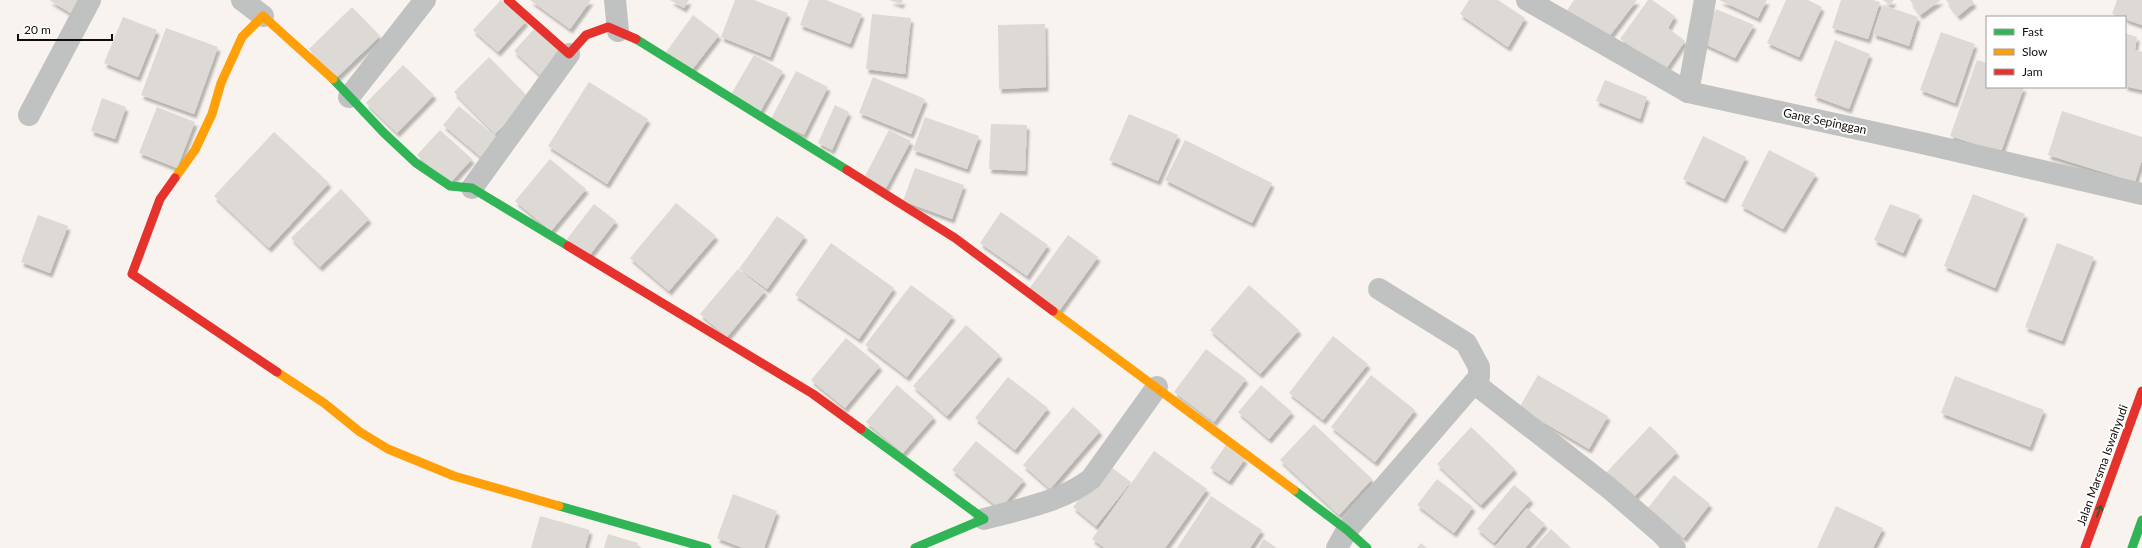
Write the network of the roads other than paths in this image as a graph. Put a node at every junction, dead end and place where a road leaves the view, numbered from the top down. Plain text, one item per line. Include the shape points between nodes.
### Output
1 (90, 0) edge
2 (242, 0) edge
3 (425, 0) edge
4 (508, 0) edge
5 (615, 0) edge
6 (1527, 0) edge
7 (1705, 0) edge
8 (263, 16) junction
9 (618, 31) junction
10 (569, 54) junction
11 (1688, 92) junction
12 (349, 97) junction
13 (29, 115) dead end
14 (472, 188) junction
15 (2142, 194) edge
16 (1379, 289) dead end
17 (1474, 383) junction
18 (1157, 387) junction
19 (2142, 391) edge
20 (984, 519) junction
21 (2142, 520) edge
22 (1342, 539) edge
23 (707, 548) edge
24 (915, 548) edge
25 (1367, 548) edge
26 (1675, 548) edge
27 (2086, 548) edge
28 (2132, 548) edge

1 - 13 street
2 - 8 street
3 - 12 street
4 - 10 main road
5 - 9 street
6 - 11 street, Gang Sepinggan
7 - 11 street
8 - 12 main road via 322,67
8 - 23 main road via 242,36 195,150 160,199 132,274 388,449 454,476
9 - 10 main road via 608,27 586,35
9 - 18 main road via 642,41 955,238
10 - 14 street
11 - 15 street, Gang Sepinggan via 1930,144
12 - 14 main road via 416,162 450,186
14 - 20 main road via 813,394
16 - 17 street via 1466,343 1479,367 1479,377
17 - 22 street
17 - 26 street via 1608,488
18 - 20 street via 1091,479 1077,490
18 - 22 main road
27 -> 19 main road, Jalan Marsma Iswahyudi
20 - 24 main road
21 - 28 main road
22 - 25 main road

